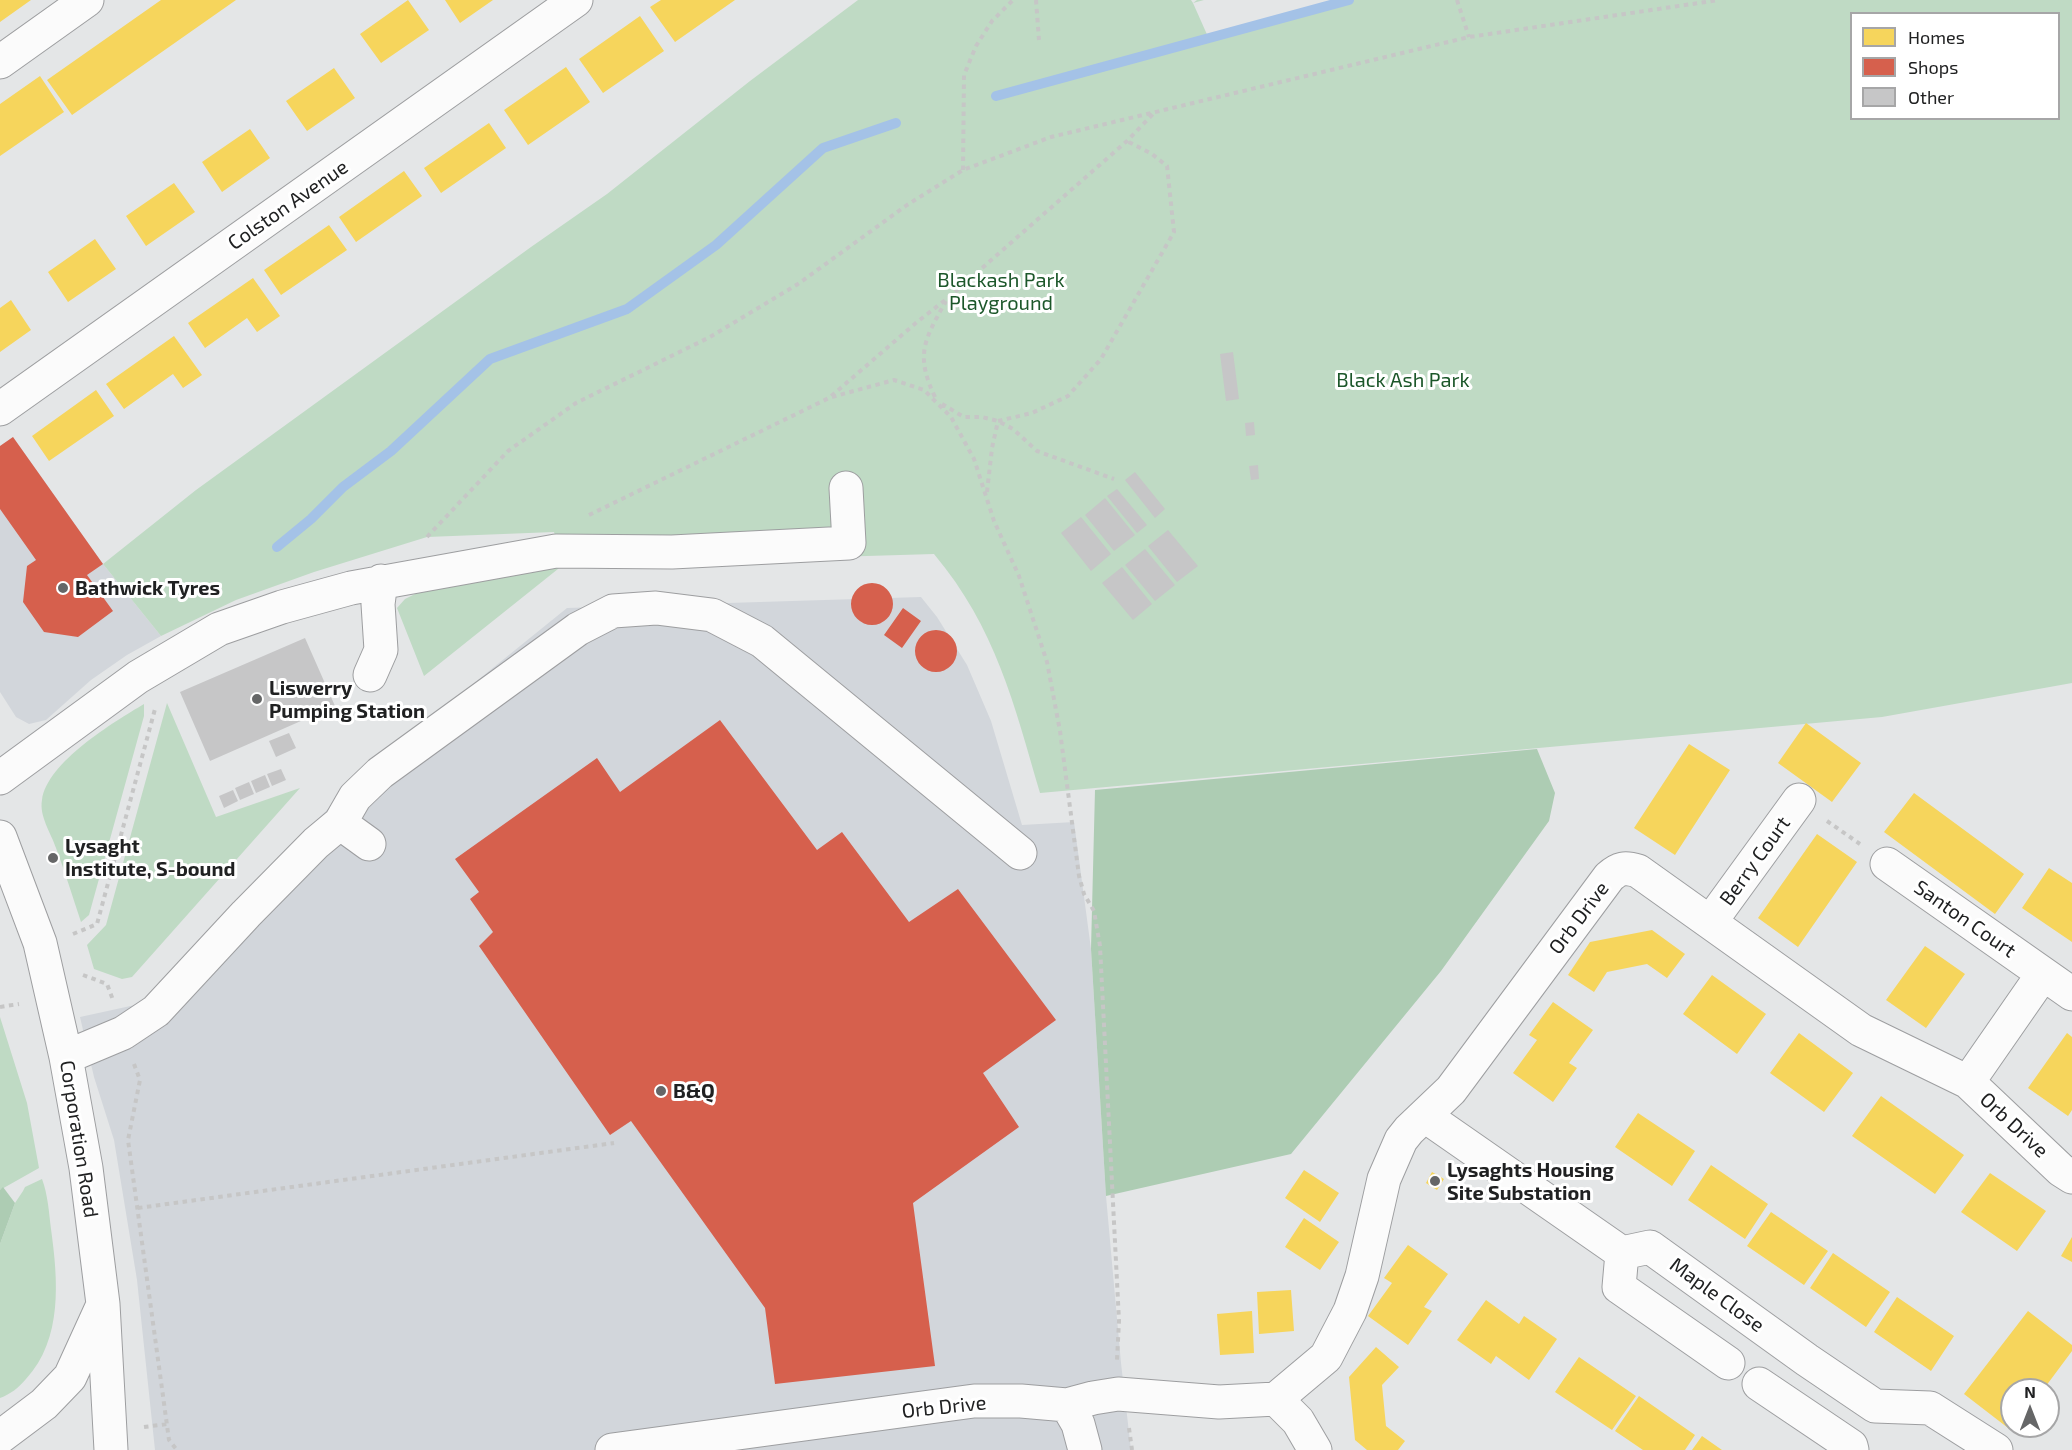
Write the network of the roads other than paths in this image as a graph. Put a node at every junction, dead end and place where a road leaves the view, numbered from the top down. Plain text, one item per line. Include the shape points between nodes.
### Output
1 (87, 0) edge
2 (576, 0) edge
3 (0, 62) edge
4 (0, 410) edge
5 (846, 488) dead end
6 (381, 581) junction
7 (370, 675) dead end
8 (0, 778) edge
9 (1799, 800) road end
10 (340, 823) junction
11 (0, 837) edge
12 (369, 844) dead end
13 (1020, 853) dead end
14 (1887, 864) road end
15 (1711, 921) junction
16 (2043, 974) junction
17 (2072, 994) edge
18 (63, 1044) junction
19 (1968, 1082) junction
20 (1425, 1116) junction
21 (2072, 1177) edge
22 (1622, 1253) junction
23 (104, 1304) junction
24 (1728, 1363) dead end
25 (1759, 1384) dead end
26 (1276, 1399) junction
27 (1067, 1405) junction
28 (0, 1437) edge
29 (111, 1450) edge
30 (612, 1450) edge
31 (1085, 1450) edge
32 (1315, 1450) edge
33 (1852, 1450) edge
34 (1996, 1450) edge

1 - 3 street
2 - 4 street, Colston Avenue
5 - 6 street via 849,543 672,552 556,551
6 - 7 street via 381,650
6 - 8 street via 282,607 219,629 138,677
9 - 15 street, Berry Court
10 - 12 street
10 - 13 street via 355,797 380,773 578,629 613,611 656,609 712,615 762,640
10 - 18 street via 246,914 156,1011 123,1033
11 - 18 street, Corporation Road via 36,933
14 - 16 street, Santon Court
15 - 19 street, Orb Drive via 1862,1030
15 - 20 street, Orb Drive via 1638,871 1616,870 1451,1090
16 - 17 street, Santon Court
16 - 19 street
18 - 23 street, Corporation Road via 86,1168
19 - 21 street, Orb Drive
20 - 22 street
20 - 26 street, Orb Drive via 1401,1140 1384,1179 1362,1276 1350,1311 1326,1357
22 - 24 street via 1619,1287
22 - 34 street, Maple Close via 1650,1247 1875,1406 1930,1407
23 - 28 street via 70,1377 44,1404
23 - 29 street, Corporation Road
25 - 33 street
26 - 27 street, Orb Drive via 1219,1402 1118,1394
26 - 32 street via 1298,1421
27 - 30 street, Orb Drive via 974,1401
27 - 31 street via 1078,1424

